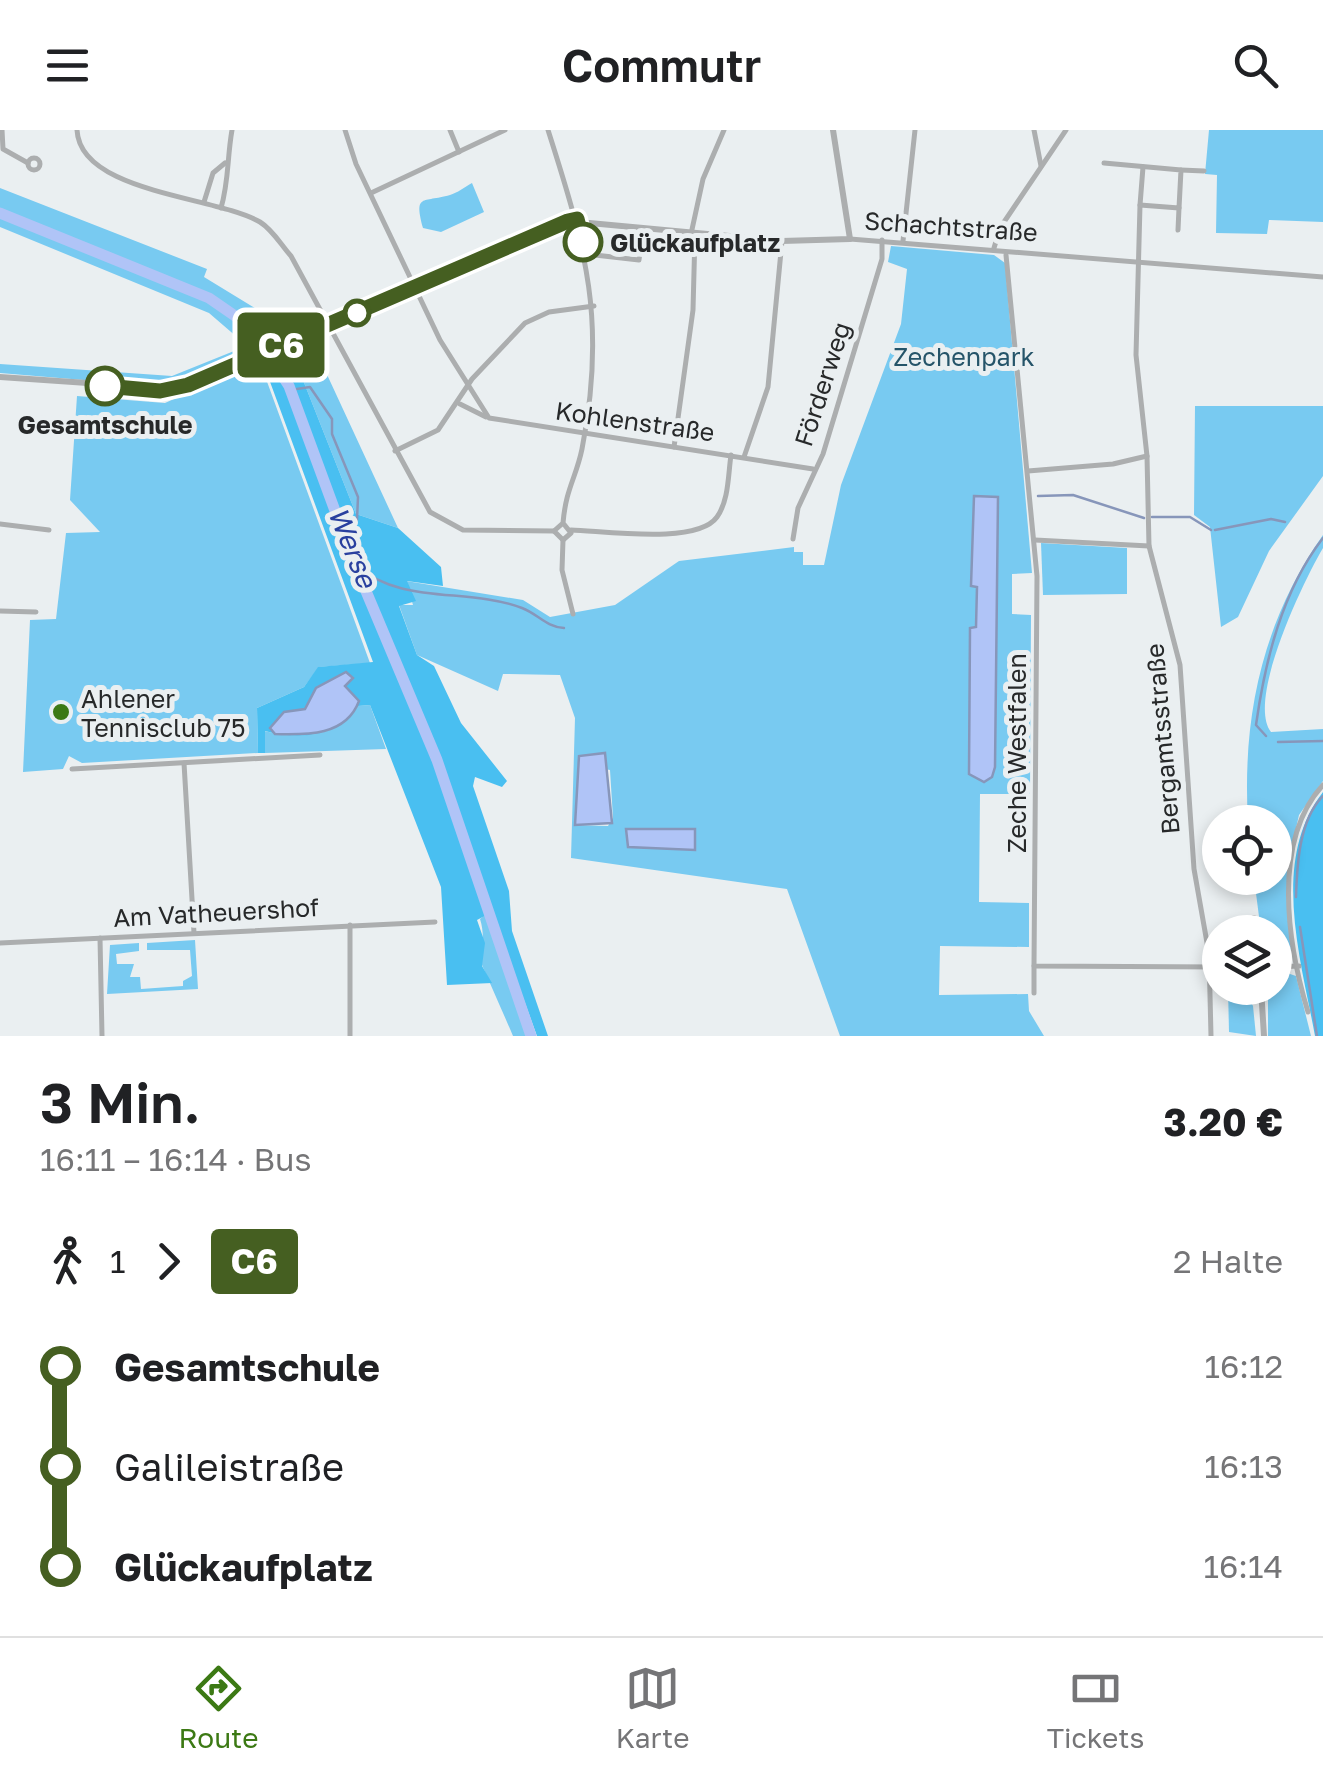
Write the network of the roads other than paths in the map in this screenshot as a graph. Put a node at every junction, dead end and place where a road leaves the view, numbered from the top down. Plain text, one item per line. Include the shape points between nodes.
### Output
1 (2, 130) edge
2 (77, 130) edge
3 (232, 130) edge
4 (345, 130) edge
5 (450, 130) edge
6 (505, 130) edge
7 (548, 130) edge
8 (724, 130) edge
9 (833, 130) edge
10 (914, 130) edge
11 (1034, 130) edge
12 (1066, 130) edge
13 (459, 152) junction
14 (226, 162) junction
15 (28, 163) dead end
16 (1104, 163) dead end
17 (1143, 166) junction
18 (1041, 168) junction
19 (1181, 170) junction
20 (1204, 171) dead end
21 (371, 194) junction
22 (204, 202) junction
23 (1140, 205) junction
24 (221, 208) junction
25 (1179, 208) junction
26 (577, 219) junction
27 (643, 228) junction
28 (1178, 230) dead end
29 (693, 234) junction
30 (850, 239) junction
31 (882, 240) junction
32 (782, 241) junction
33 (903, 241) junction
34 (994, 248) junction
35 (586, 254) junction
36 (1006, 255) junction
37 (1137, 261) junction
38 (1323, 277) edge
39 (414, 288) junction
40 (594, 306) junction
41 (329, 325) junction
42 (0, 376) edge
43 (469, 386) junction
44 (459, 404) junction
45 (489, 418) junction
46 (584, 436) junction
47 (674, 447) junction
48 (395, 452) junction
49 (731, 456) junction
50 (1147, 456) junction
51 (744, 457) junction
52 (813, 470) junction
53 (1028, 470) junction
54 (564, 523) junction
55 (0, 524) edge
56 (49, 530) dead end
57 (571, 530) junction
58 (554, 531) junction
59 (792, 539) dead end
60 (563, 540) junction
61 (1035, 540) junction
62 (1149, 546) junction
63 (0, 611) edge
64 (36, 612) dead end
65 (572, 614) dead end
66 (320, 755) dead end
67 (184, 763) junction
68 (72, 769) dead end
69 (1323, 785) edge
70 (1202, 918) edge
71 (435, 922) dead end
72 (350, 925) junction
73 (194, 933) junction
74 (100, 938) junction
75 (0, 943) edge
76 (1034, 966) junction
77 (1292, 966) edge
78 (1299, 966) junction
79 (1202, 967) edge
80 (1034, 994) dead end
81 (1211, 1005) edge
82 (1262, 1005) edge
83 (1308, 1012) dead end
84 (102, 1036) edge
85 (350, 1036) edge
86 (1211, 1036) edge
87 (1264, 1036) edge

1 - 15 street via 3,148
2 - 22 street via 82,152 110,175
3 - 14 street
4 - 21 street
5 - 13 street
6 - 13 street
7 - 26 street
8 - 29 street via 703,179
9 - 30 street
10 - 33 street
11 - 18 street
12 - 18 street
13 - 21 street
14 - 22 street via 214,172
14 - 24 street via 230,176
16 - 17 street
17 - 19 street
17 - 23 street, Bergamtsstraße
18 - 34 street
19 - 20 street
19 - 25 street
21 - 39 street
22 - 24 street
23 - 25 street
23 - 37 street, Bergamtsstraße
24 - 41 street via 267,228 291,256
25 - 28 street
26 - 27 street, Schachtstraße
26 - 35 street
26 - 39 street
27 - 29 street, Schachtstraße
27 - 35 street via 639,260
29 - 32 street, Schachtstraße
29 - 47 street via 693,310
30 - 31 street, Schachtstraße
30 - 32 street, Schachtstraße
31 - 33 street, Schachtstraße
31 - 52 street, Förderweg via 824,454
32 - 51 street via 768,386
33 - 34 street, Schachtstraße
34 - 36 street, Schachtstraße
35 - 40 street
36 - 37 street, Schachtstraße
36 - 53 street, Zeche Westfalen
37 - 38 street, Schachtstraße
37 - 50 street, Bergamtsstraße via 1136,355
39 - 41 street
39 - 43 street
40 - 43 street via 525,323
40 - 46 street
41 - 42 street via 168,390
41 - 48 street
43 - 44 street
43 - 45 street
44 - 45 street, Kohlenstraße
44 - 48 street via 438,430
45 - 46 street, Kohlenstraße
46 - 47 street, Kohlenstraße
46 - 54 street via 566,489
47 - 49 street, Kohlenstraße
48 - 58 street via 430,512 445,522 463,530
49 - 51 street, Kohlenstraße
49 - 57 street via 720,512 701,530
50 - 53 street
50 - 62 street, Bergamtsstraße
51 - 52 street, Kohlenstraße
52 - 59 street, Förderweg
53 - 61 street, Zeche Westfalen
54 - 57 street
54 - 58 street
55 - 56 street
57 - 60 street
58 - 60 street
60 - 65 street
61 - 62 street
61 - 76 street, Zeche Westfalen
62 - 70 street, Bergamtsstraße via 1178,650
63 - 64 street
66 - 67 street
67 - 68 street
67 - 73 street
69 - 78 street via 1302,816 1294,848 1290,912
71 - 72 street, Am Vatheuershof
72 - 73 street, Am Vatheuershof
72 - 85 street
73 - 74 street, Am Vatheuershof
74 - 75 street, Am Vatheuershof
74 - 84 street
76 - 79 street
76 - 80 street, Zeche Westfalen
77 - 78 street
78 - 83 street
81 - 86 street, Bergamtsstraße
82 - 87 street

